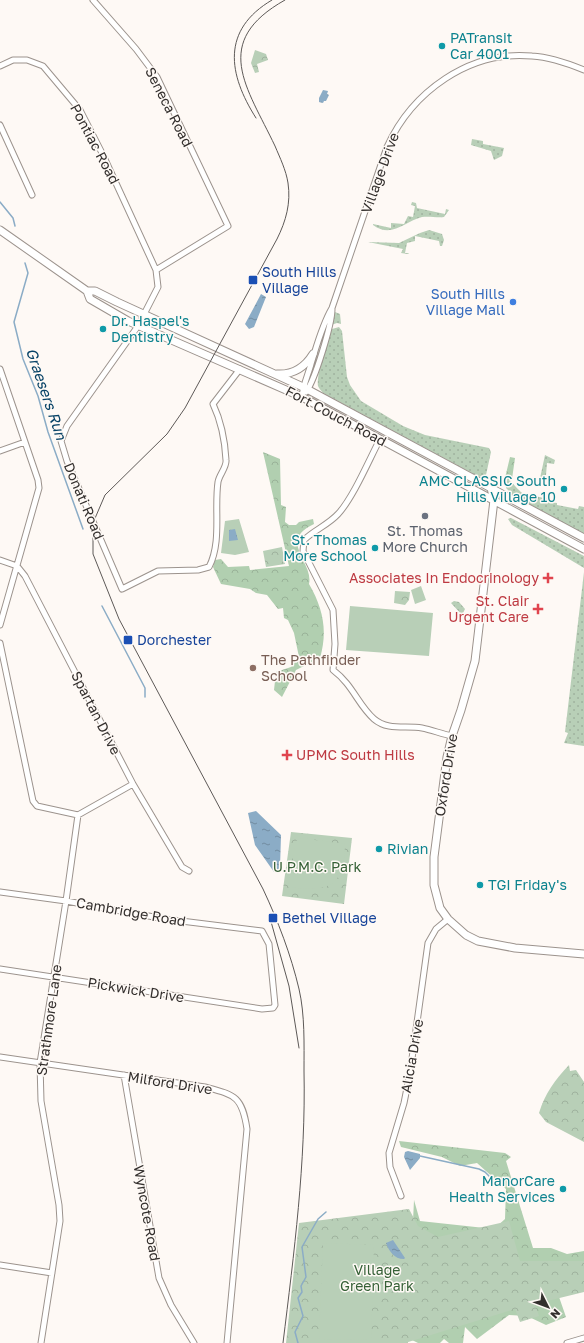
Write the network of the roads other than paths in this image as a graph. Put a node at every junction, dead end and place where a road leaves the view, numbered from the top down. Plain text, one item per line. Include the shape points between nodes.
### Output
1 (93, 0) edge
2 (0, 66) edge
3 (584, 70) edge
4 (0, 125) edge
5 (32, 196) dead end
6 (0, 230) edge
7 (156, 270) junction
8 (87, 291) junction
9 (332, 308) junction
10 (144, 315) junction
11 (138, 326) junction
12 (313, 354) junction
13 (0, 369) edge
14 (240, 369) junction
15 (273, 373) junction
16 (305, 388) junction
17 (302, 397) junction
18 (380, 439) junction
19 (25, 442) junction
20 (0, 451) edge
21 (491, 488) junction
22 (499, 492) junction
23 (494, 500) junction
24 (584, 538) edge
25 (584, 549) edge
26 (0, 560) edge
27 (17, 566) junction
28 (0, 625) edge
29 (0, 643) edge
30 (452, 736) junction
31 (133, 784) junction
32 (78, 815) junction
33 (189, 871) dead end
34 (0, 892) edge
35 (66, 901) junction
36 (448, 920) junction
37 (584, 954) edge
38 (0, 969) edge
39 (55, 978) junction
40 (273, 1008) joint
41 (0, 1057) edge
42 (40, 1063) junction
43 (124, 1075) junction
44 (402, 1196) dead end
45 (0, 1265) edge
46 (52, 1273) junction
47 (584, 1338) edge
48 (41, 1343) edge
49 (194, 1343) edge
50 (227, 1343) edge
51 (567, 1343) edge

1 - 7 street, Seneca Road via 157,77 228,226
2 - 7 street, Pontiac Road via 13,60 27,60 43,66 80,110
3 - 9 street, Village Drive via 552,59 531,56 494,59 448,76 417,100 395,130 387,147
4 - 5 street
6 - 8 street, Fort Couch Road
7 - 10 street, Donati Road via 158,287
8 - 10 street, Fort Couch Road via 95,291
8 - 11 street, Fort Couch Road via 90,299
9 - 12 street, Village Drive via 326,317
9 - 16 street, Village Drive via 327,336
10 - 11 street, Donati Road
10 - 15 street, Fort Couch Road
11 - 14 street, Fort Couch Road
11 - 14 street, Donati Road via 67,426 61,441 67,461 122,589 158,571 198,570 209,567 213,559 218,482 227,462 219,416 213,404
12 - 15 street via 298,370 285,374
12 - 16 street, Village Drive
13 - 19 street
14 - 17 street, Fort Couch Road
15 - 16 street, Fort Couch Road
16 - 17 street, Village Drive
16 - 21 street, Fort Couch Road
17 - 18 street, Fort Couch Road
18 - 23 street, Fort Couch Road
18 - 30 street via 339,513 304,540 303,550 332,610 335,644 333,670 344,679 375,720 389,726 421,728
19 - 20 street
19 - 27 street via 39,488
21 - 22 street, Fort Couch Road
21 - 23 street, Oxford Drive
22 - 23 street
22 - 24 street, Fort Couch Road
23 - 25 street, Fort Couch Road
23 - 30 street, Oxford Drive via 475,661
26 - 27 street
27 - 28 street
27 - 31 street, Spartan Drive via 25,576
29 - 32 street via 33,801 37,806
30 - 36 street, Oxford Drive via 433,867 437,899
31 - 32 street
31 - 33 street, Spartan Drive via 182,867
32 - 35 street, Strathmore Lane
34 - 35 street, Cambridge Road
35 - 39 street, Strathmore Lane
35 - 40 street, Cambridge Road via 165,919 262,931 269,944 275,1005
36 - 37 street, Oxford Drive via 466,935 484,943
36 - 44 street, Alicia Drive via 436,929 428,943 410,1073 389,1153 390,1167
38 - 39 street, Pickwick Drive
39 - 40 street, Pickwick Drive via 262,1009
39 - 42 street, Strathmore Lane
41 - 42 street, Milford Drive
42 - 43 street, Milford Drive
42 - 46 street, Strathmore Lane via 41,1101 60,1221
43 - 49 street, Wyncote Road via 159,1278 171,1305
43 - 50 street, Milford Drive via 205,1087 236,1099 244,1108 247,1129
45 - 46 street
46 - 48 street, Strathmore Lane
47 - 51 street

